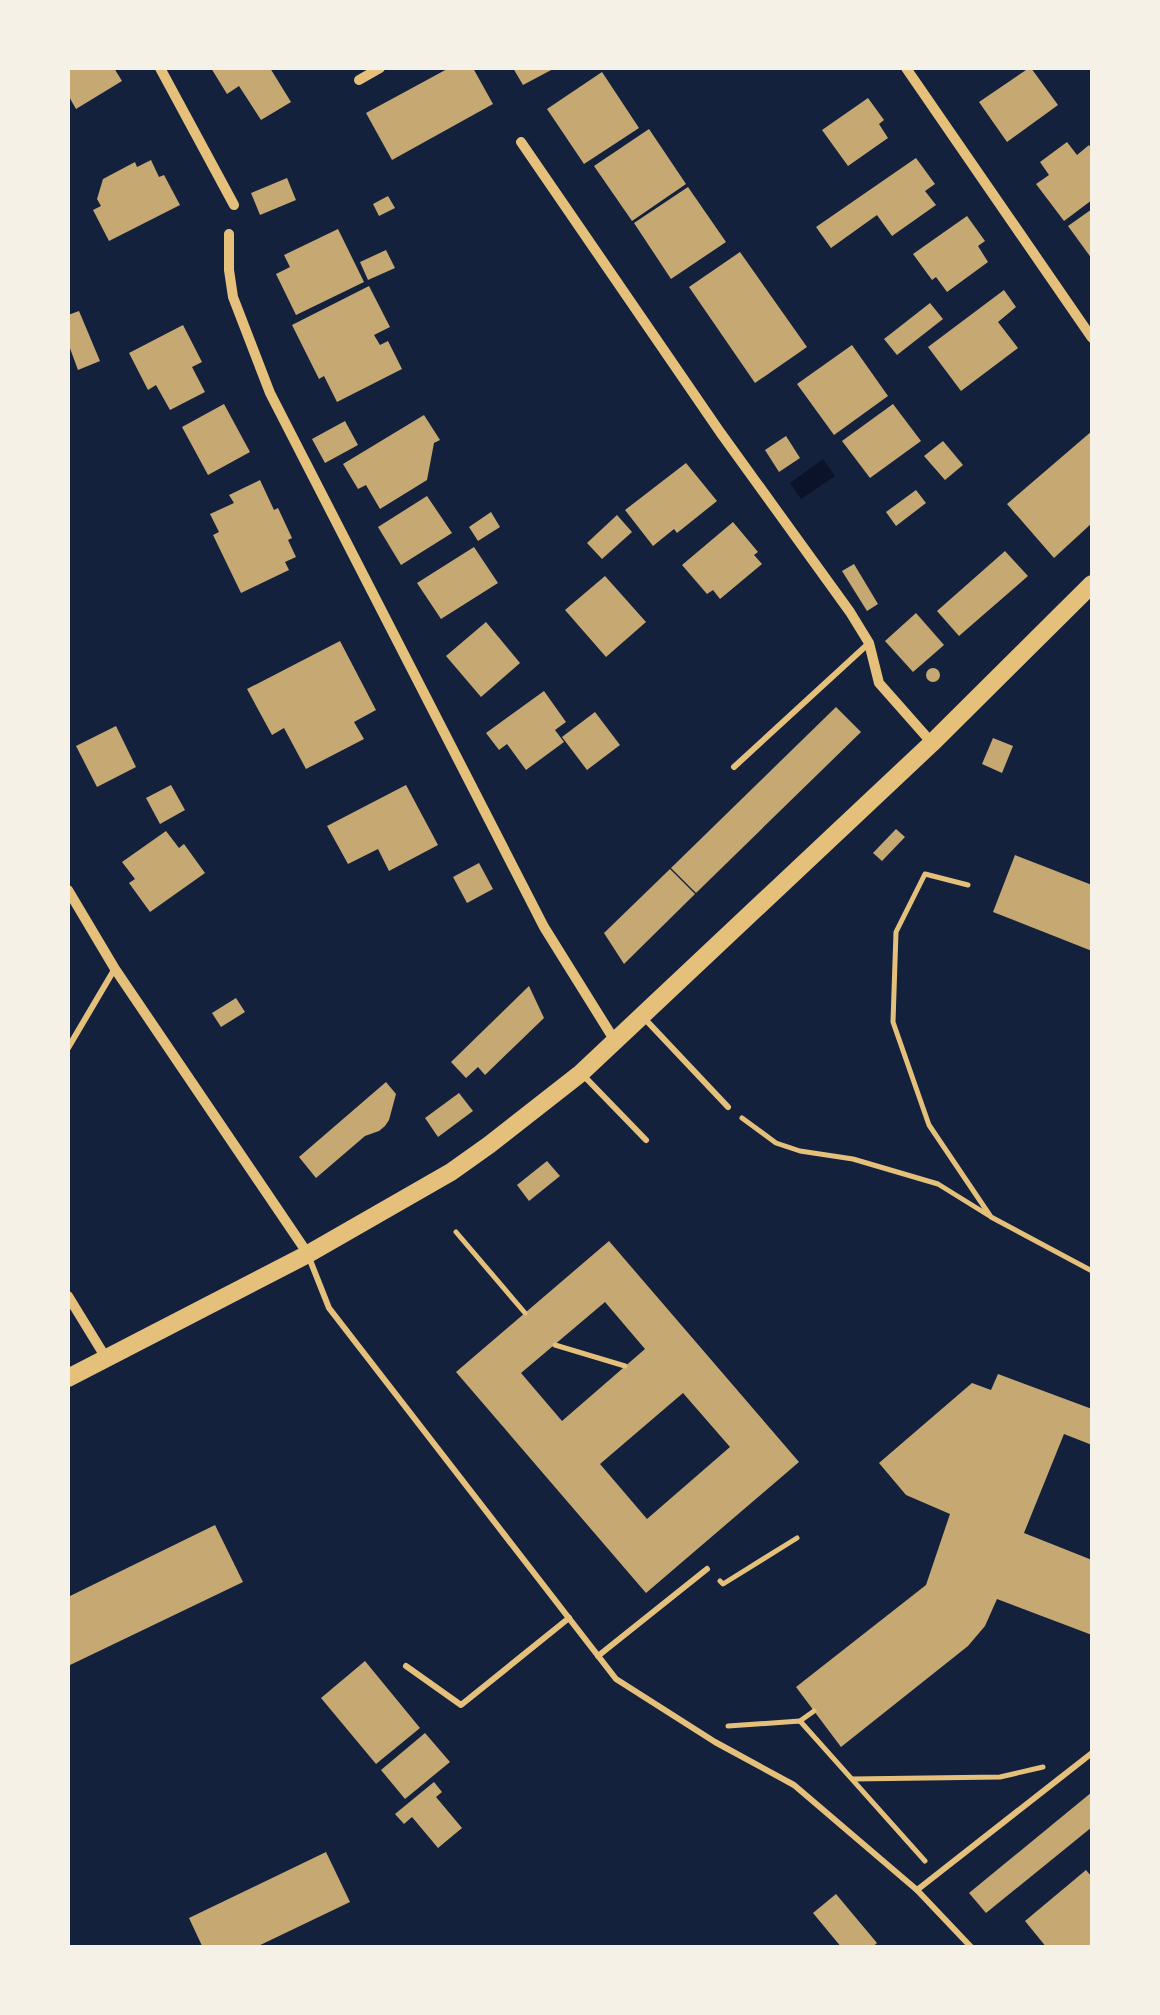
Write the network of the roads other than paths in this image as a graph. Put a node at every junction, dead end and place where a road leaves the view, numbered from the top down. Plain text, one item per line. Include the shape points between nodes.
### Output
1 (160, 68) edge
2 (380, 68) edge
3 (906, 68) edge
4 (359, 80) dead end
5 (521, 142) dead end
6 (234, 205) dead end
7 (229, 234) dead end
8 (1092, 338) edge
9 (1092, 584) edge
10 (868, 643) junction
11 (932, 744) junction
12 (734, 767) dead end
13 (68, 890) edge
14 (115, 969) junction
15 (641, 1015) junction
16 (615, 1040) junction
17 (68, 1048) edge
18 (581, 1073) junction
19 (728, 1107) road end
20 (646, 1140) dead end
21 (308, 1254) junction
22 (68, 1296) edge
23 (106, 1358) junction
24 (68, 1378) edge
25 (707, 1570) road end
26 (568, 1618) junction
27 (598, 1656) junction
28 (406, 1666) dead end
29 (1090, 1754) edge
30 (917, 1890) junction
31 (972, 1948) edge

1 - 6 street
2 - 4 street
3 - 8 street
5 - 10 street
7 - 16 street via 234,297 270,393 544,927
9 - 11 street
10 - 11 street via 878,684
10 - 12 lane
11 - 15 street
13 - 14 street
14 - 17 lane
14 - 21 street
15 - 16 street
15 - 19 lane
16 - 18 street
18 - 20 lane
18 - 21 street via 450,1172
21 - 23 street
21 - 26 lane via 329,1308
22 - 23 street
23 - 24 street
25 - 27 lane
26 - 27 lane
26 - 28 lane via 461,1705
27 - 30 lane via 616,1679 794,1785
29 - 30 lane
30 - 31 lane

